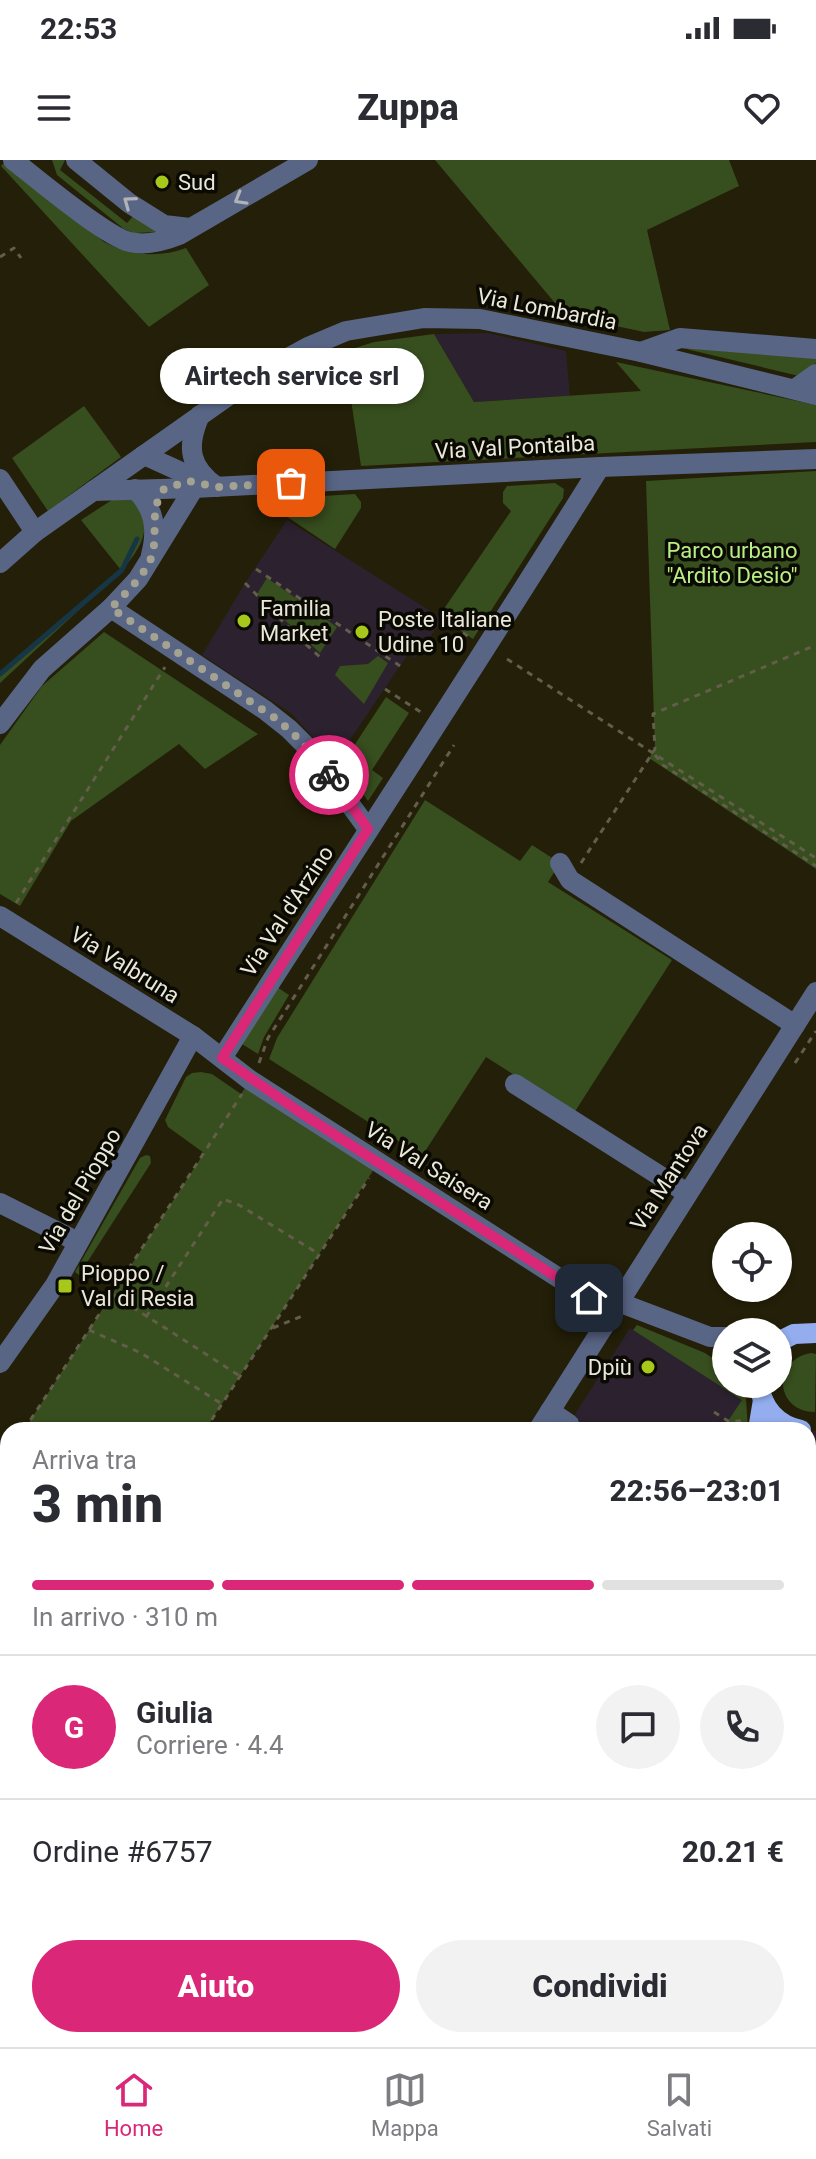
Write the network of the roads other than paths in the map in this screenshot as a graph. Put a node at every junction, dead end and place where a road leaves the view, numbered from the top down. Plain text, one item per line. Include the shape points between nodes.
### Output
1 (13, 160) edge
2 (41, 160) edge
3 (76, 160) edge
4 (308, 160) edge
5 (55, 191) junction
6 (190, 228) junction
7 (816, 349) edge
8 (641, 352) junction
9 (816, 374) edge
10 (795, 389) junction
11 (816, 395) edge
12 (200, 415) junction
13 (144, 455) junction
14 (816, 459) edge
15 (600, 467) junction
16 (0, 479) edge
17 (203, 485) junction
18 (135, 489) junction
19 (164, 489) junction
20 (93, 491) junction
21 (154, 521) junction
22 (35, 532) junction
23 (0, 563) edge
24 (149, 563) junction
25 (111, 608) junction
26 (0, 724) edge
27 (368, 829) junction
28 (565, 871) road end
29 (3, 918) edge
30 (816, 992) edge
31 (795, 1025) junction
32 (193, 1036) junction
33 (222, 1058) junction
34 (515, 1084) dead end
35 (687, 1193) junction
36 (0, 1203) edge
37 (78, 1242) junction
38 (615, 1307) junction
39 (815, 1333) edge
40 (712, 1335) edge
41 (792, 1335) edge
42 (0, 1363) edge
43 (761, 1398) edge
44 (764, 1398) edge
45 (550, 1411) junction
46 (543, 1422) edge
47 (566, 1422) edge
48 (759, 1422) edge
49 (781, 1422) edge

1 - 5 street
2 - 5 street
6 -> 3 street via 164,225
4 -> 6 street
5 - 6 street via 130,242 168,239
7 - 8 street via 680,338
8 - 10 street, Via Lombardia
8 - 12 street, Via Lombardia via 480,319 424,318 346,331 308,347
9 - 10 street
10 - 11 street, Via Lombardia
12 - 13 street, Via Lombardia
12 - 17 street via 192,433 193,457
13 - 17 street, Via Val Pontaiba
13 - 19 street
13 - 20 street, Via Lombardia
14 - 15 street, Via Val Pontaiba
15 - 17 street, Via Val Pontaiba
15 - 27 street, Via Val d'Arzino
16 - 22 street
17 - 19 street, Via Val Pontaiba
17 - 24 street
18 - 19 street, Via Val Pontaiba
18 - 20 street, Via Val Pontaiba
18 - 21 street
19 - 21 street via 154,506
20 - 22 street, Via Lombardia
21 - 24 street
22 - 23 street, Via Lombardia
24 - 25 street
25 - 26 street via 42,669
25 - 27 street via 289,729
27 - 33 street, Via Val d'Arzino
28 - 31 street
29 - 32 street, Via Valbruna
30 - 31 street, Via Mantova
31 - 35 street, Via Mantova
32 - 33 street, Via Valbruna
32 - 37 street, Via del Pioppo
33 - 38 street, Via Val Saisera via 301,1113
34 - 35 street
35 - 38 street, Via Mantova
36 - 37 street
37 - 42 street, Via del Pioppo
38 - 40 street, Via Val Saisera
38 - 45 street, Via Mantova
39 - 41 main road
43 - 48 main road
44 - 49 main road
45 - 46 street, Via Mantova
45 - 47 street

